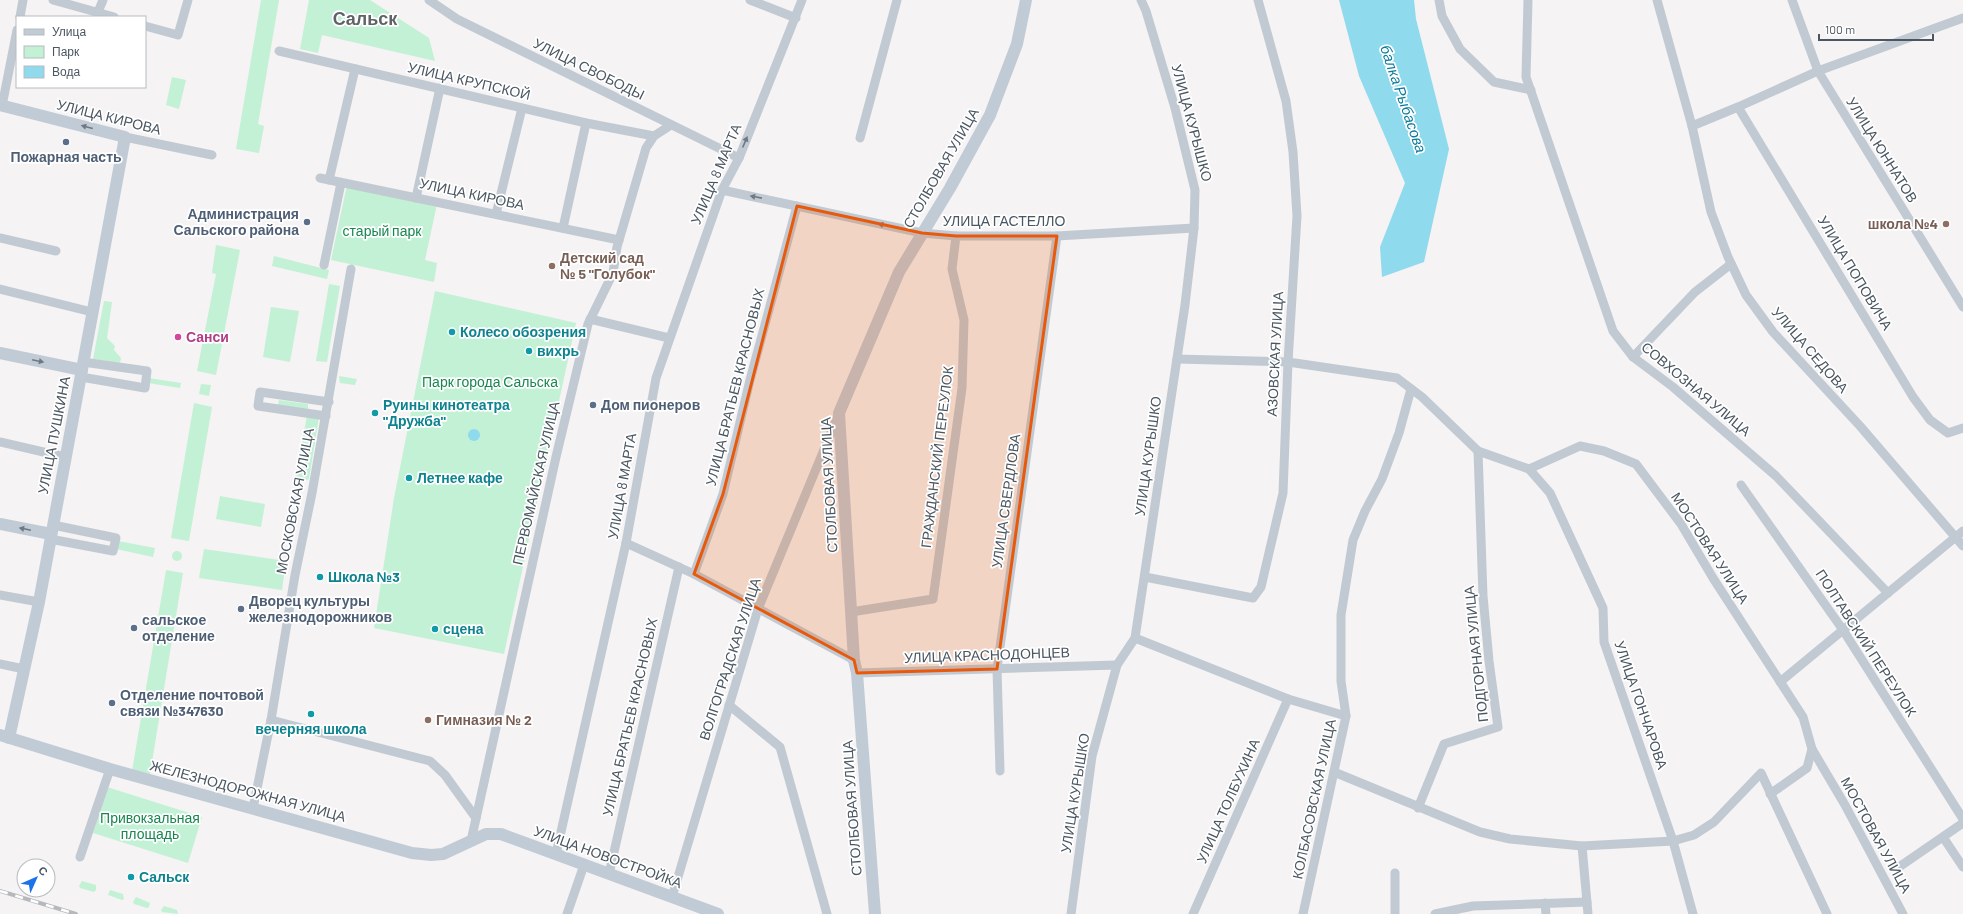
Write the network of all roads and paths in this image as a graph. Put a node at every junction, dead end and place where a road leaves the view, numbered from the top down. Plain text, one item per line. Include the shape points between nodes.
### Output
1 (23, 0) edge
2 (53, 0) edge
3 (103, 0) edge
4 (188, 0) edge
5 (430, 0) edge
6 (750, 0) edge
7 (802, 0) edge
8 (897, 0) edge
9 (1026, 0) edge
10 (1140, 0) edge
11 (1258, 0) edge
12 (1439, 0) edge
13 (1528, 0) edge
14 (1656, 0) edge
15 (1792, 0) edge
16 (98, 12) junction
17 (20, 16) edge
18 (111, 16) edge
19 (796, 18) junction
20 (1963, 18) edge
21 (146, 26) edge
22 (16, 35) edge
23 (279, 51) dead end
24 (355, 69) junction
25 (1818, 71) junction
26 (440, 88) junction
27 (1531, 90) junction
28 (1, 105) edge
29 (1738, 107) junction
30 (522, 108) junction
31 (586, 123) junction
32 (671, 125) junction
33 (1692, 126) junction
34 (654, 136) junction
35 (125, 137) junction
36 (860, 138) dead end
37 (212, 155) dead end
38 (739, 158) junction
39 (341, 183) junction
40 (722, 190) junction
41 (416, 198) junction
42 (797, 206) junction
43 (496, 214) junction
44 (563, 228) junction
45 (1194, 228) junction
46 (922, 233) junction
47 (956, 236) junction
48 (1057, 236) junction
49 (0, 238) edge
50 (619, 240) junction
51 (56, 252) dead end
52 (324, 264) dead end
53 (1731, 264) junction
54 (351, 270) dead end
55 (0, 289) edge
56 (1963, 307) edge
57 (92, 312) junction
58 (590, 319) junction
59 (669, 338) junction
60 (0, 353) edge
61 (1634, 356) junction
62 (1177, 360) junction
63 (1288, 362) junction
64 (82, 369) junction
65 (1411, 389) junction
66 (328, 402) junction
67 (839, 413) junction
68 (326, 416) junction
69 (1963, 428) edge
70 (0, 442) edge
71 (1478, 452) junction
72 (65, 457) junction
73 (1529, 469) junction
74 (1741, 485) dead end
75 (0, 524) edge
76 (1963, 531) edge
77 (51, 533) junction
78 (1955, 538) junction
79 (626, 543) junction
80 (1963, 546) edge
81 (679, 567) junction
82 (694, 574) junction
83 (1145, 577) junction
84 (1888, 593) junction
85 (0, 595) edge
86 (39, 602) junction
87 (758, 609) junction
88 (851, 612) junction
89 (1843, 630) junction
90 (1135, 638) junction
91 (854, 660) junction
92 (0, 664) edge
93 (1117, 665) junction
94 (24, 669) junction
95 (997, 669) junction
96 (857, 672) junction
97 (1780, 682) junction
98 (1288, 699) junction
99 (730, 705) junction
100 (1346, 716) junction
101 (271, 720) junction
102 (4, 737) edge
103 (1812, 749) junction
104 (110, 769) junction
105 (1000, 771) dead end
106 (1334, 772) junction
107 (1770, 794) junction
108 (253, 808) junction
109 (1418, 808) junction
110 (476, 818) junction
111 (1963, 819) edge
112 (1963, 823) edge
113 (486, 834) joint
114 (1943, 837) junction
115 (471, 841) junction
116 (1674, 841) junction
117 (1582, 846) junction
118 (556, 854) junction
119 (80, 857) dead end
120 (584, 865) junction
121 (1899, 867) dead end
122 (1963, 867) edge
123 (1394, 873) dead end
124 (609, 874) junction
125 (672, 897) junction
126 (1587, 902) junction
127 (1545, 903) junction
128 (567, 914) edge
129 (718, 914) edge
130 (828, 914) edge
131 (875, 914) edge
132 (1071, 914) edge
133 (1193, 914) edge
134 (1303, 914) edge
135 (1395, 914) edge
136 (1436, 914) edge
137 (1546, 914) edge
138 (1588, 914) edge
139 (1693, 914) edge
140 (1827, 914) edge
141 (1903, 914) edge

1 - 17 street
2 - 16 street
3 - 16 street
4 - 21 street via 178,35
5 - 32 street, УЛИЦА СВОБОДЫ via 457,19
6 - 19 street
7 - 19 street, УЛИЦА 8 МАРТА
8 - 36 street
9 - 46 main road, СТОЛБОВАЯ УЛИЦА via 1017,44 990,115
10 - 45 street, УЛИЦА КУРЫШКО via 1146,11 1175,108 1195,190
11 - 63 street, АЗОВСКАЯ УЛИЦА via 1286,101 1293,152 1297,216
12 - 27 street via 1442,16 1460,49 1494,82
13 - 27 street, СОВХОЗНАЯ УЛИЦА via 1526,77
14 - 33 street, УЛИЦА СЕДОВА
15 - 25 street, УЛИЦА ЮННАТОВ
16 - 18 street
38 -> 19 street, УЛИЦА 8 МАРТА
20 - 25 street
22 - 28 street
23 - 24 street, УЛИЦА КРУПСКОЙ
24 - 26 street, УЛИЦА КРУПСКОЙ
24 - 39 street, УЛИЦА КИРОВА via 324,179
25 - 29 street
25 - 56 street, УЛИЦА ЮННАТОВ
26 - 30 street, УЛИЦА КРУПСКОЙ
26 - 41 street
27 - 61 street, СОВХОЗНАЯ УЛИЦА via 1613,331
35 -> 28 main road, УЛИЦА КИРОВА
29 - 33 street
29 - 69 street, УЛИЦА ПОПОВИЧА via 1913,397 1930,420 1948,433
30 - 31 street, УЛИЦА КРУПСКОЙ
30 - 43 street
31 - 34 street, УЛИЦА КРУПСКОЙ
31 - 44 street
32 - 34 street, ПЕРВОМАЙСКАЯ УЛИЦА
32 - 38 street, УЛИЦА СВОБОДЫ
33 - 53 street, УЛИЦА СЕДОВА via 1711,212
34 - 50 street, ПЕРВОМАЙСКАЯ УЛИЦА via 646,148
35 - 37 street, УЛИЦА КИРОВА
35 - 57 main road, УЛИЦА ПУШКИНА
38 - 40 street, УЛИЦА 8 МАРТА
39 - 41 street, УЛИЦА КИРОВА
39 - 52 street
42 -> 40 street, УЛИЦА ГАСТЕЛЛО
40 - 59 street, УЛИЦА 8 МАРТА
41 - 43 street, УЛИЦА КИРОВА
46 -> 42 street, УЛИЦА ГАСТЕЛЛО
42 - 82 street, УЛИЦА БРАТЬЕВ КРАСНОВЫХ via 750,380 723,494
43 - 44 street, УЛИЦА КИРОВА
44 - 50 street, УЛИЦА КИРОВА
45 - 48 street, УЛИЦА ГАСТЕЛЛО
45 - 62 street, УЛИЦА КУРЫШКО
46 - 47 street, УЛИЦА ГАСТЕЛЛО
46 - 67 main road, СТОЛБОВАЯ УЛИЦА via 899,272
47 - 48 street, УЛИЦА ГАСТЕЛЛО
47 - 88 street, ГРАЖДАНСКИЙ ПЕРЕУЛОК via 952,270 964,320 962,388 933,599
48 - 95 street, УЛИЦА СВЕРДЛОВА
49 - 51 street
50 - 58 street, ПЕРВОМАЙСКАЯ УЛИЦА via 613,273
53 - 61 street via 1695,292
53 - 78 street, УЛИЦА СЕДОВА via 1746,295 1772,332 1860,426
54 - 66 street, МОСКОВСКАЯ УЛИЦА
55 - 57 street
57 - 64 main road, УЛИЦА ПУШКИНА
58 - 59 street
58 - 110 street, ПЕРВОМАЙСКАЯ УЛИЦА via 556,457
59 - 79 street, УЛИЦА 8 МАРТА via 656,378
60 -> 64 main road
61 - 84 street, СОВХОЗНАЯ УЛИЦА via 1776,476
62 - 63 street
62 - 83 street, УЛИЦА КУРЫШКО
63 - 65 street via 1397,378
63 - 83 street, АЗОВСКАЯ УЛИЦА via 1283,493 1261,587 1253,598
64 - 64 street via 145,388 147,372
64 - 72 main road, УЛИЦА ПУШКИНА
65 - 71 street
65 - 100 street, КОЛБАСОВСКАЯ УЛИЦА via 1382,479 1353,540 1341,615 1341,681
66 - 68 street, МОСКОВСКАЯ УЛИЦА
66 - 68 street via 260,392 258,406
67 - 87 street, ВОЛГОГРАДСКАЯ УЛИЦА
67 - 88 main road, СТОЛБОВАЯ УЛИЦА
68 - 101 street, МОСКОВСКАЯ УЛИЦА via 295,575
70 - 72 street
71 - 73 street
71 - 109 street, ПОДГОРНАЯ УЛИЦА via 1483,596 1498,727 1444,744
72 - 77 main road, УЛИЦА ПУШКИНА
73 - 97 street, МОСТОВАЯ УЛИЦА via 1580,446 1604,450 1636,464 1681,524
73 - 116 street, УЛИЦА ГОНЧАРОВА via 1550,493 1603,608 1604,642
74 - 89 street, ПОЛТАВСКИЙ ПЕРЕУЛОК
77 -> 75 main road
76 - 78 street
77 - 77 street via 116,538 113,551
77 - 86 main road, УЛИЦА ПУШКИНА
78 - 80 street, УЛИЦА СЕДОВА
78 - 84 street
79 - 81 street
79 - 118 street, УЛИЦА 8 МАРТА
81 - 82 street
81 - 124 street, УЛИЦА БРАТЬЕВ КРАСНОВЫХ
82 - 87 street
83 - 90 street, УЛИЦА КУРЫШКО
84 - 89 street
85 - 86 street
86 - 94 main road, УЛИЦА ПУШКИНА
87 - 91 street
87 - 99 street, ВОЛГОГРАДСКАЯ УЛИЦА
88 - 91 main road, СТОЛБОВАЯ УЛИЦА
89 - 97 street
89 - 111 street, ПОЛТАВСКИЙ ПЕРЕУЛОК
90 - 93 street, УЛИЦА КУРЫШКО
90 - 98 street
91 - 96 main road, СТОЛБОВАЯ УЛИЦА
92 - 94 street
93 - 95 street, УЛИЦА КРАСНОДОНЦЕВ
93 - 132 street, УЛИЦА КУРЫШКО via 1092,756
94 - 102 main road, УЛИЦА ПУШКИНА
95 - 96 street, УЛИЦА КРАСНОДОНЦЕВ
95 - 105 street, УЛИЦА СВЕРДЛОВА
96 - 131 main road, СТОЛБОВАЯ УЛИЦА
97 - 103 street, МОСТОВАЯ УЛИЦА via 1803,717
98 - 100 street
98 - 133 street, УЛИЦА ТОЛБУХИНА
99 - 125 street, ВОЛГОГРАДСКАЯ УЛИЦА
99 - 130 street via 780,747
100 - 106 street, КОЛБАСОВСКАЯ УЛИЦА
101 - 108 street, МОСКОВСКАЯ УЛИЦА
101 - 110 street via 430,761 445,775
102 - 104 main road, ЖЕЛЕЗНОДОРОЖНАЯ УЛИЦА
103 - 107 street via 1806,768
103 - 141 street, МОСТОВАЯ УЛИЦА
104 - 108 main road, ЖЕЛЕЗНОДОРОЖНАЯ УЛИЦА
104 - 119 street
106 - 109 street
106 - 134 street, КОЛБАСОВСКАЯ УЛИЦА
107 - 116 street via 1761,773 1714,822 1694,835
107 - 140 street
108 - 115 main road, ЖЕЛЕЗНОДОРОЖНАЯ УЛИЦА via 412,853 444,854
109 - 117 street via 1480,832 1510,839
110 - 115 street, ПЕРВОМАЙСКАЯ УЛИЦА
112 - 114 street
113 - 115 main road, ЖЕЛЕЗНОДОРОЖНАЯ УЛИЦА
113 - 118 main road, УЛИЦА НОВОСТРОЙКА via 501,834
114 - 121 street
114 - 122 street
116 - 117 street
116 - 139 street, УЛИЦА ГОНЧАРОВА
117 - 126 street
118 - 120 main road, УЛИЦА НОВОСТРОЙКА
120 - 124 main road, УЛИЦА НОВОСТРОЙКА
120 - 128 street
123 - 135 street
124 - 125 main road, УЛИЦА НОВОСТРОЙКА
125 - 129 main road, УЛИЦА НОВОСТРОЙКА
126 - 127 street
126 - 138 street
127 - 136 street via 1473,906
127 - 137 street

